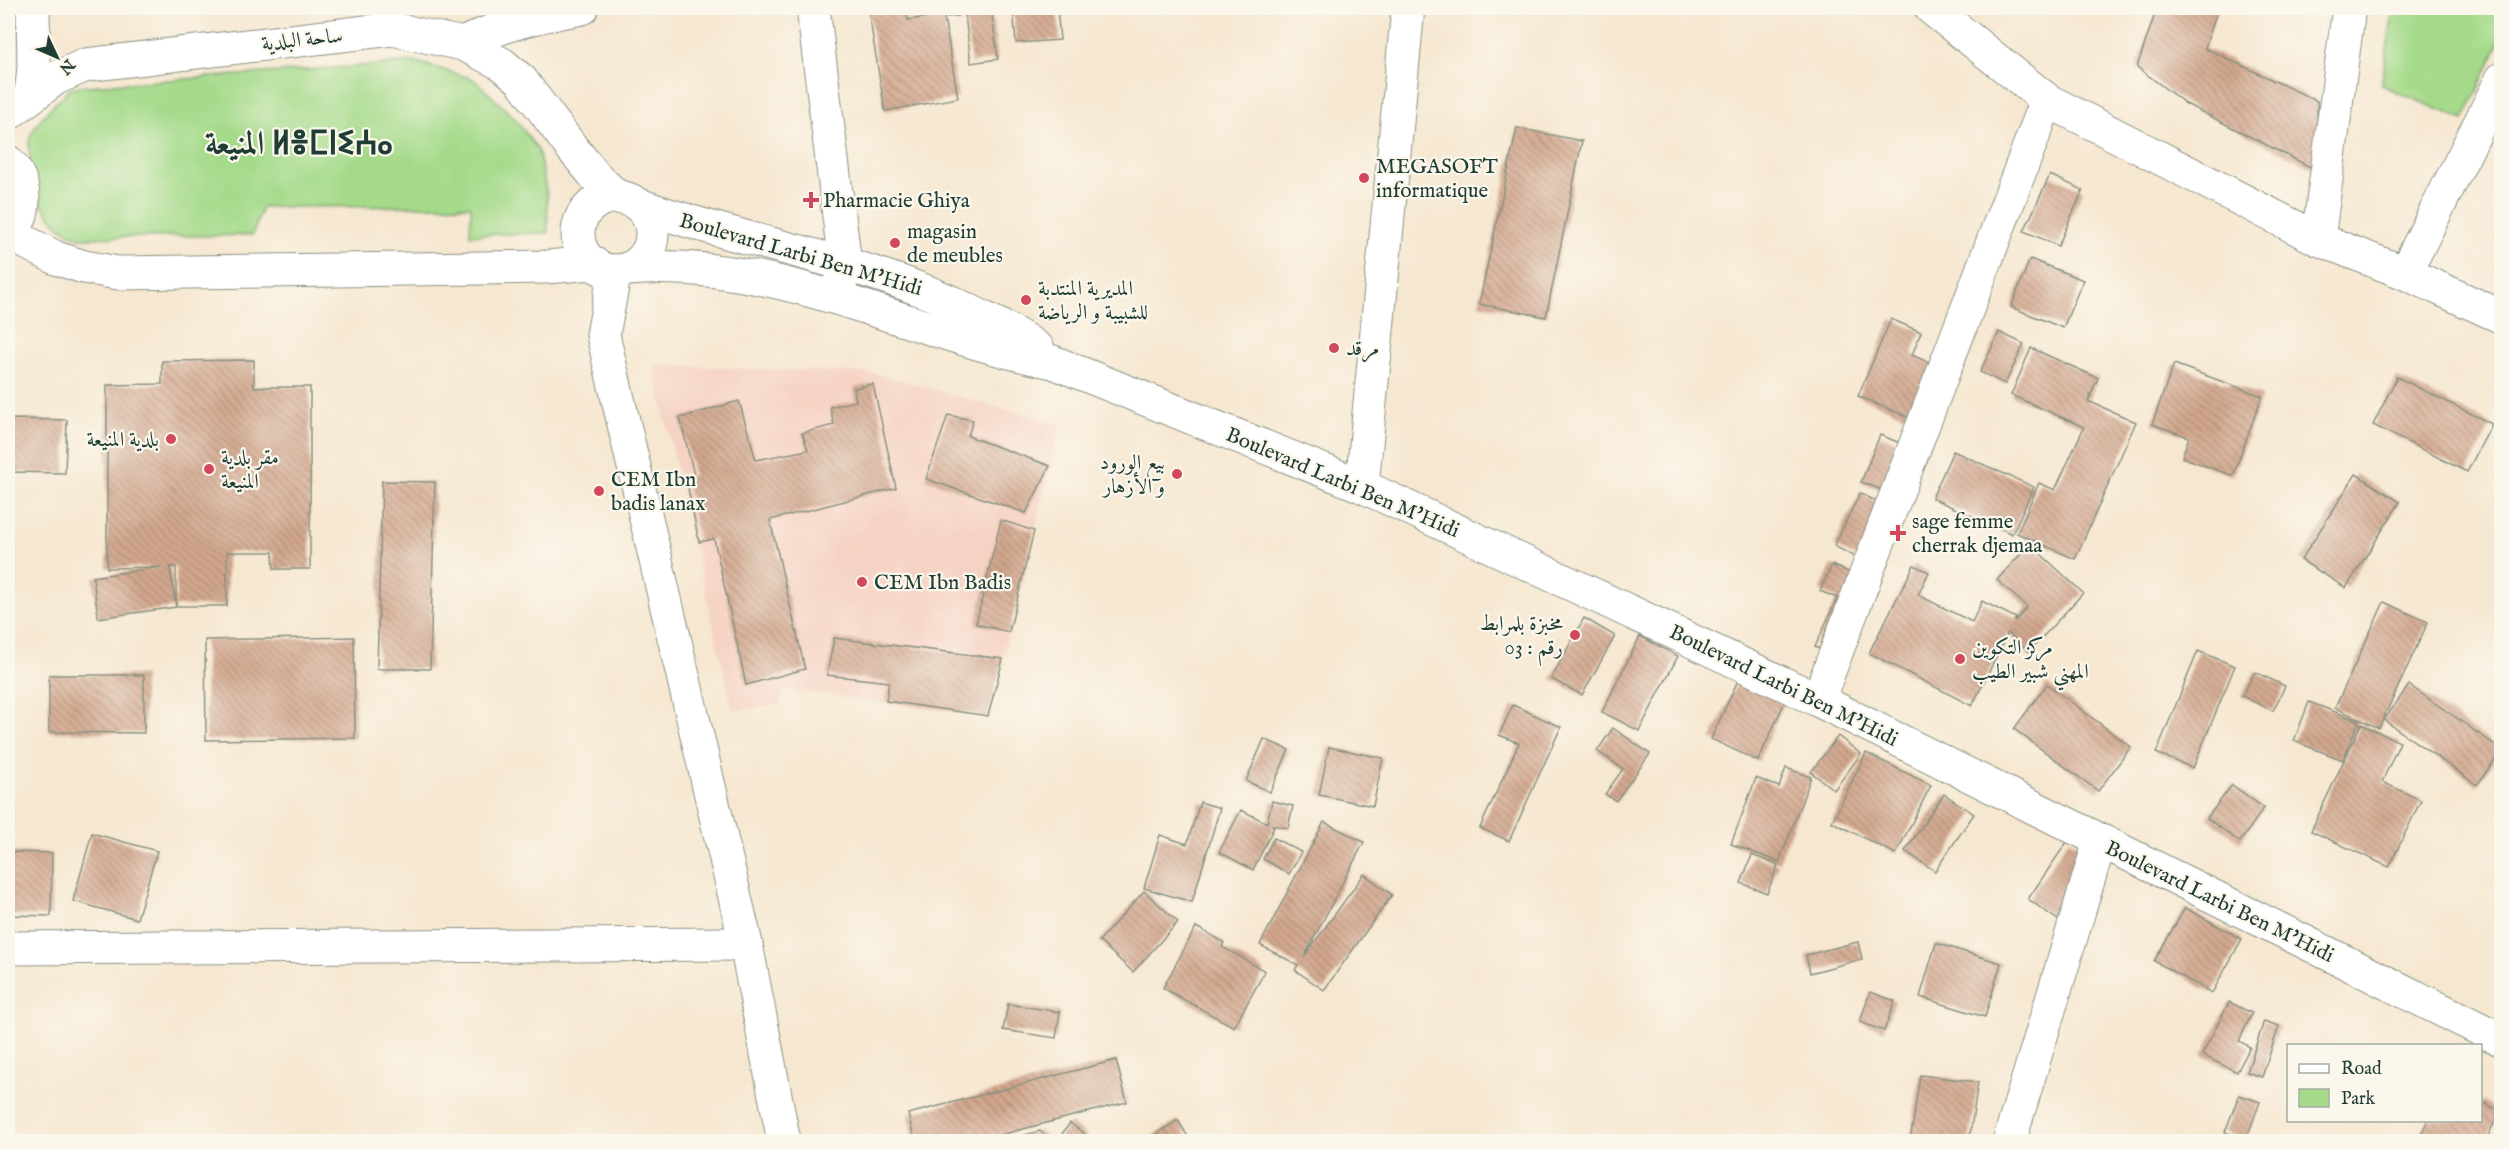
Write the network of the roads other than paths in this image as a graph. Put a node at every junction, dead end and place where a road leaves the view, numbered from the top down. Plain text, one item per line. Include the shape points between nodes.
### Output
1 (33, 8) edge
2 (582, 8) edge
3 (813, 8) edge
4 (1408, 8) edge
5 (1931, 8) edge
6 (2349, 8) edge
7 (391, 18) edge
8 (463, 45) junction
9 (2502, 79) edge
10 (2047, 100) junction
11 (19, 104) edge
12 (8, 162) edge
13 (628, 201) junction
14 (9, 235) edge
15 (2318, 239) junction
16 (845, 264) junction
17 (612, 268) junction
18 (2405, 273) junction
19 (838, 300) junction
20 (2502, 317) edge
21 (1053, 362) junction
22 (1362, 486) junction
23 (1818, 700) junction
24 (2100, 842) junction
25 (746, 944) junction
26 (8, 948) edge
27 (2502, 1040) edge
28 (784, 1142) edge
29 (2009, 1142) edge

1 - 11 street via 33,68
2 - 8 street via 522,19
3 - 16 street
4 - 22 street
5 - 10 street
6 - 15 street
7 - 8 street, ساحة البلدية
7 - 11 street, ساحة البلدية via 102,62 69,71
8 - 13 street, ساحة البلدية via 502,64 521,80 590,170
9 - 18 street
10 - 15 street
10 - 23 street
12 - 14 street via 21,184 23,201 20,218
13 - 16 street, Boulevard Larbi Ben M'Hidi
13 - 17 street via 652,227 651,241 638,262
13 - 17 street via 604,198 585,211 579,221 579,245 584,255
14 - 17 street via 56,258 118,273
15 - 18 street
16 - 19 street
16 - 21 street, Boulevard Larbi Ben M'Hidi via 939,296 1016,334
17 - 19 street, Boulevard Larbi Ben M'Hidi via 671,266 744,274
17 - 25 street via 603,335
18 - 20 street
19 - 21 street, Boulevard Larbi Ben M'Hidi via 978,344
21 - 22 street, Boulevard Larbi Ben M'Hidi
22 - 23 street, Boulevard Larbi Ben M'Hidi
23 - 24 street, Boulevard Larbi Ben M'Hidi
24 - 27 street, Boulevard Larbi Ben M'Hidi
24 - 29 street
25 - 26 street
25 - 28 street

